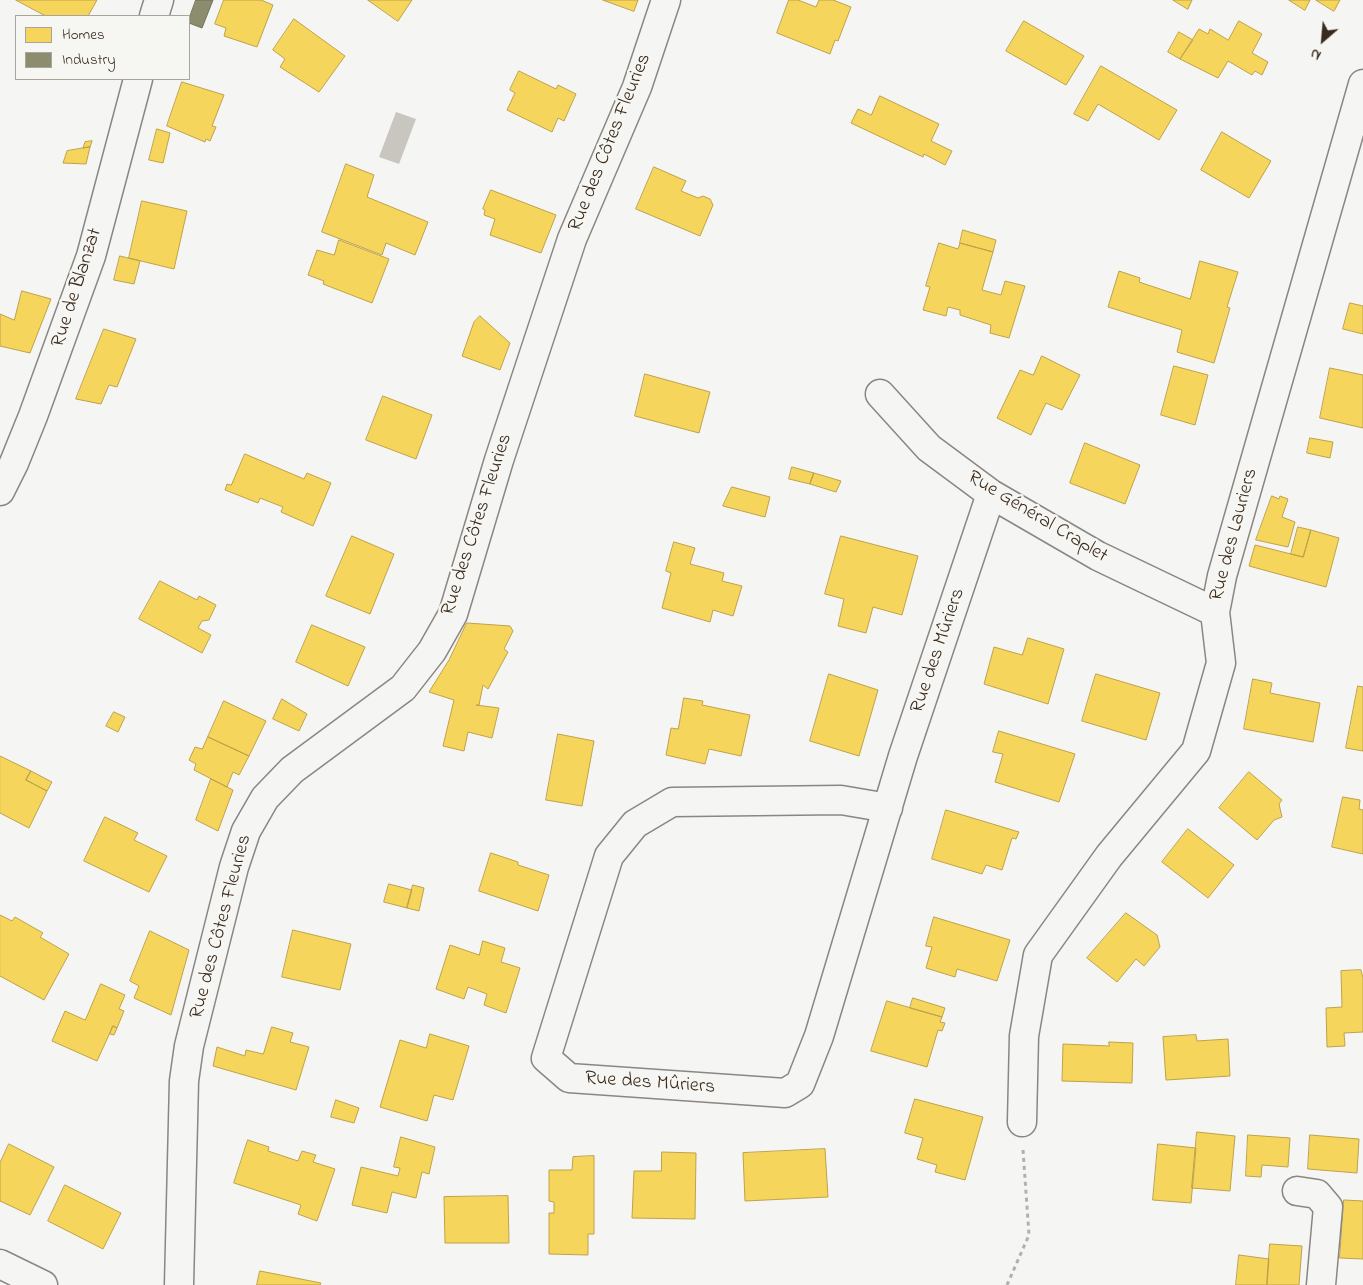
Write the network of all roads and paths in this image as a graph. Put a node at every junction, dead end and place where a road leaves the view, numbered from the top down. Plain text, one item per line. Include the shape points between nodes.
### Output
1 (159, 0) edge
2 (666, 0) edge
3 (154, 15) edge
4 (138, 80) edge
5 (1363, 84) edge
6 (880, 394) dead end
7 (0, 491) edge
8 (991, 494) junction
9 (1216, 612) junction
10 (888, 808) junction
11 (1022, 1122) joint
12 (1297, 1191) dead end
13 (0, 1264) edge
14 (43, 1285) edge
15 (179, 1285) edge
16 (1007, 1285) edge
17 (1321, 1285) edge

1 - 3 street
2 - 15 street, Rue des Côtes Fleuries via 637,87 572,239 452,614 432,651 403,688 292,770 265,798 246,831 234,867 184,1081
4 - 7 street, Rue de Blanzat via 91,256 33,416
5 - 9 street, Rue des Lauriers via 1222,576
6 - 8 street, Rue Général Craplet via 929,448
8 - 9 street, Rue Général Craplet via 1098,556
8 - 10 street, Rue des Mûriers
9 - 11 street, Rue des Lauriers via 1221,663 1196,751 1109,856 1038,955 1024,1036
10 - 10 street, Rue des Mûriers via 819,1036 800,1084 785,1093 570,1078 546,1058 609,856 635,824 672,802 841,800
11 - 16 path via 1029,1234
12 - 17 street via 1317,1194 1328,1207
13 - 14 street

